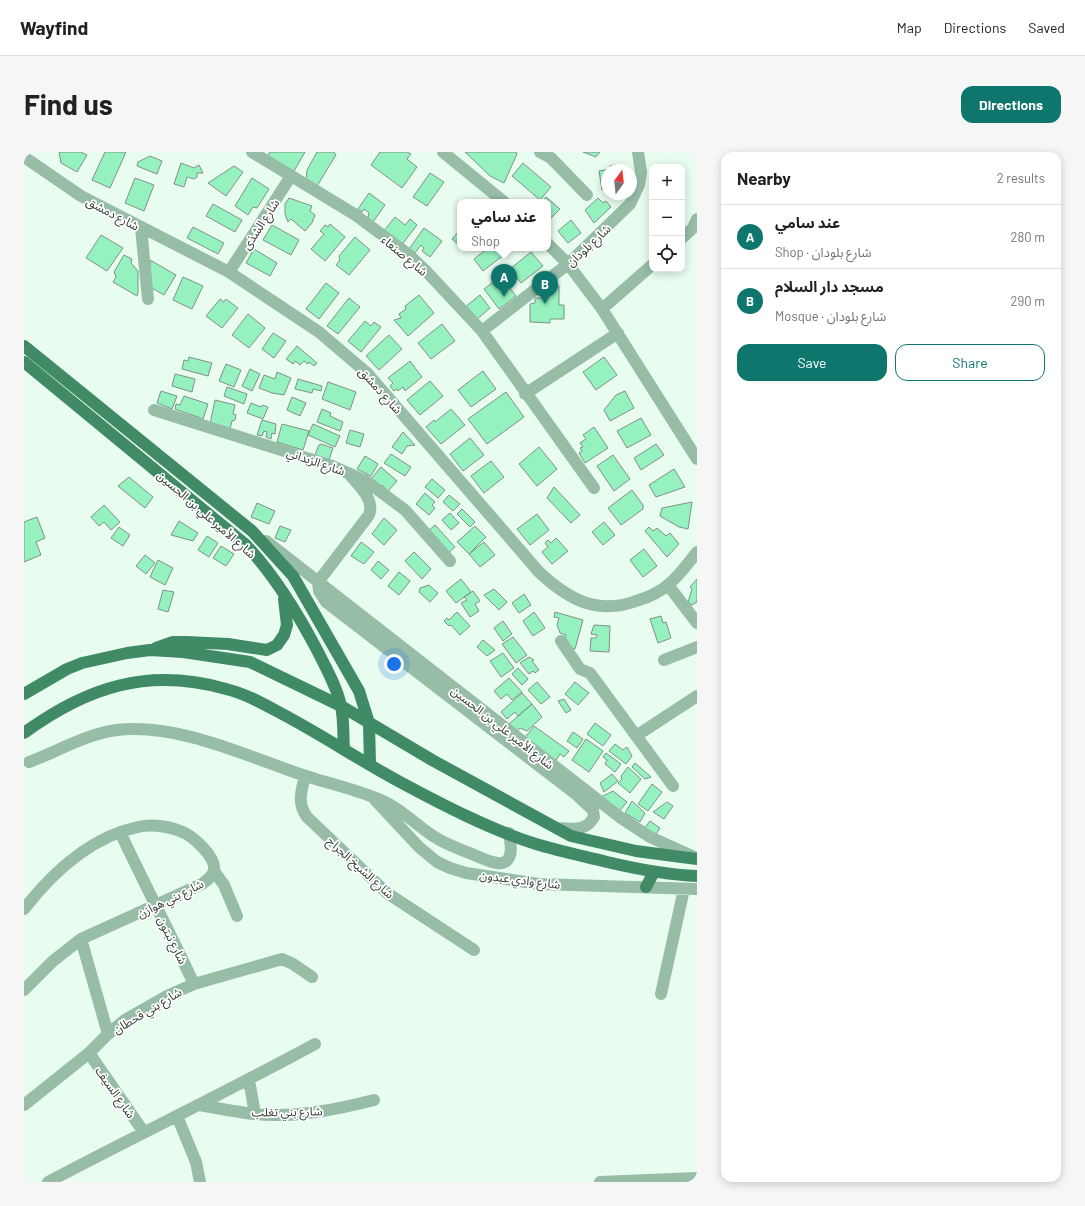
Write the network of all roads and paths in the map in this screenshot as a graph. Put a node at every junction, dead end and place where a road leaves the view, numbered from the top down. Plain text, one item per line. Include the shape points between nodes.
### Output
1 (252, 152) edge
2 (540, 152) edge
3 (638, 152) edge
4 (447, 153) edge
5 (32, 157) edge
6 (291, 176) junction
7 (587, 195) dead end
8 (501, 199) edge
9 (697, 219) edge
10 (141, 228) junction
11 (684, 236) edge
12 (551, 247) edge
13 (568, 264) junction
14 (649, 268) edge
15 (229, 272) junction
16 (148, 299) dead end
17 (602, 309) junction
18 (482, 332) junction
19 (618, 333) junction
20 (24, 346) edge
21 (24, 362) edge
22 (525, 394) junction
23 (154, 410) dead end
24 (697, 459) edge
25 (348, 472) junction
26 (594, 488) dead end
27 (252, 531) junction
28 (697, 552) edge
29 (450, 561) dead end
30 (318, 582) junction
31 (668, 585) junction
32 (282, 590) junction
33 (697, 623) edge
34 (561, 641) dead end
35 (697, 647) edge
36 (150, 650) junction
37 (664, 660) dead end
38 (24, 694) edge
39 (697, 696) edge
40 (341, 706) junction
41 (369, 723) junction
42 (24, 733) edge
43 (636, 736) junction
44 (344, 749) junction
45 (29, 762) dead end
46 (370, 764) junction
47 (305, 776) junction
48 (673, 786) dead end
49 (371, 797) junction
50 (556, 828) junction
51 (120, 832) junction
52 (509, 833) junction
53 (697, 858) edge
54 (497, 863) junction
55 (214, 871) junction
56 (654, 872) junction
57 (697, 876) edge
58 (499, 878) junction
59 (646, 887) junction
60 (684, 888) junction
61 (697, 889) edge
62 (155, 906) junction
63 (24, 908) edge
64 (237, 916) dead end
65 (81, 940) junction
66 (474, 950) dead end
67 (312, 977) dead end
68 (194, 984) junction
69 (24, 990) edge
70 (661, 994) dead end
71 (108, 1034) junction
72 (315, 1044) dead end
73 (90, 1053) junction
74 (249, 1080) junction
75 (374, 1100) dead end
76 (24, 1104) edge
77 (199, 1105) junction
78 (255, 1114) junction
79 (176, 1116) junction
80 (143, 1131) junction
81 (697, 1178) edge
82 (48, 1182) edge
83 (200, 1182) edge
84 (600, 1182) edge

1 - 6 street, شارع صنعاء
2 - 7 street via 551,158
3 - 13 street, شارع بلودان via 641,172 636,195 630,204
4 - 8 street
5 - 10 street, شارع دمشق via 80,196
6 - 15 street, شارع الشذى
6 - 18 street, شارع صنعاء via 354,214 408,254
9 - 11 street via 693,228
10 - 15 street, شارع دمشق
10 - 16 street
12 - 13 street
13 - 17 street
13 - 18 street, شارع بلودان
14 - 17 street
15 - 31 street, شارع دمشق via 319,332 367,373 534,566 568,596 586,604 607,606 646,598
17 - 19 street
18 - 22 street, شارع صنعاء
19 - 22 street
19 - 24 street
20 - 27 main road, شارع الأمير علي بن الحسين
21 - 32 main road, شارع الأمير علي بن الحسين via 246,545 265,565
22 - 26 street, شارع صنعاء
23 - 25 street, شارع الزبداني
25 - 29 street, شارع الزبداني via 366,481 400,506
25 - 30 street via 369,500 371,510
27 - 30 street, شارع الأمير علي بن الحسين
27 - 41 main road, شارع الأمير علي بن الحسين via 293,576 350,675 364,704
28 - 31 street, شارع دمشق
30 - 50 street, شارع الأمير علي بن الحسين via 319,590 326,602 593,810 592,822 583,828
30 - 53 street, شارع الأمير علي بن الحسين via 633,827
31 - 33 street
32 - 36 main road via 287,625 277,645 267,650 228,644 173,642
32 - 40 main road, شارع الأمير علي بن الحسين via 324,663
34 - 43 street via 580,669 590,673
35 - 37 street
36 - 38 main road, شارع الأمير علي بن الحسين via 82,663 49,678
36 - 40 main road, شارع الأمير علي بن الحسين via 250,662
39 - 43 street
40 - 41 main road, شارع الأمير علي بن الحسين
40 - 44 main road, شارع الأمير علي بن الحسين
41 - 46 main road, شارع الأمير علي بن الحسين
41 - 50 main road, شارع الأمير علي بن الحسين
42 - 44 main road via 84,696 129,683 157,679 194,682 227,689 267,706
43 - 48 street
44 - 46 main road
45 - 47 street via 96,736 117,730 138,730 218,744
46 - 52 main road via 400,782
47 - 49 street
47 - 66 street, شارع الشيخ الجراح via 300,803 307,818 387,893
49 - 54 street via 400,811 434,836
49 - 58 street, شارع وادي عبدون via 437,862 466,873
50 - 53 main road, شارع الأمير علي بن الحسين via 571,836 636,852
51 - 55 street, شارع بني هوازن via 139,826 156,825 180,831 204,850 213,863
51 - 62 street, شارع نبتون
51 - 63 street, شارع بني هوازن via 78,854 61,867
52 - 54 street via 512,851 509,859
52 - 56 main road via 536,844
54 - 58 street
55 - 62 street, شارع بني هوازن via 202,884
55 - 64 street via 224,885
56 - 57 main road
56 - 59 main road
58 - 59 street, شارع وادي عبدون via 539,884
59 - 60 street, شارع وادي عبدون
60 - 61 street, شارع وادي عبدون
60 - 70 street
62 - 65 street, شارع بني هوازن
62 - 68 street, شارع نبتون
65 - 69 street, شارع بني هوازن via 52,962
65 - 71 street
67 - 68 street, شارع بني قحطان via 282,959
68 - 71 street, شارع بني قحطان via 166,996 125,1020
71 - 73 street, شارع بني قحطان
72 - 74 street
73 - 76 street, شارع بني قحطان
73 - 80 street, شارع السيف
74 - 77 street
74 - 78 street
75 - 78 street, شارع بني تغلب via 313,1113
77 - 78 street, شارع بني تغلب
77 - 79 street
79 - 80 street
79 - 83 street via 196,1162
80 - 82 street
81 - 84 street

